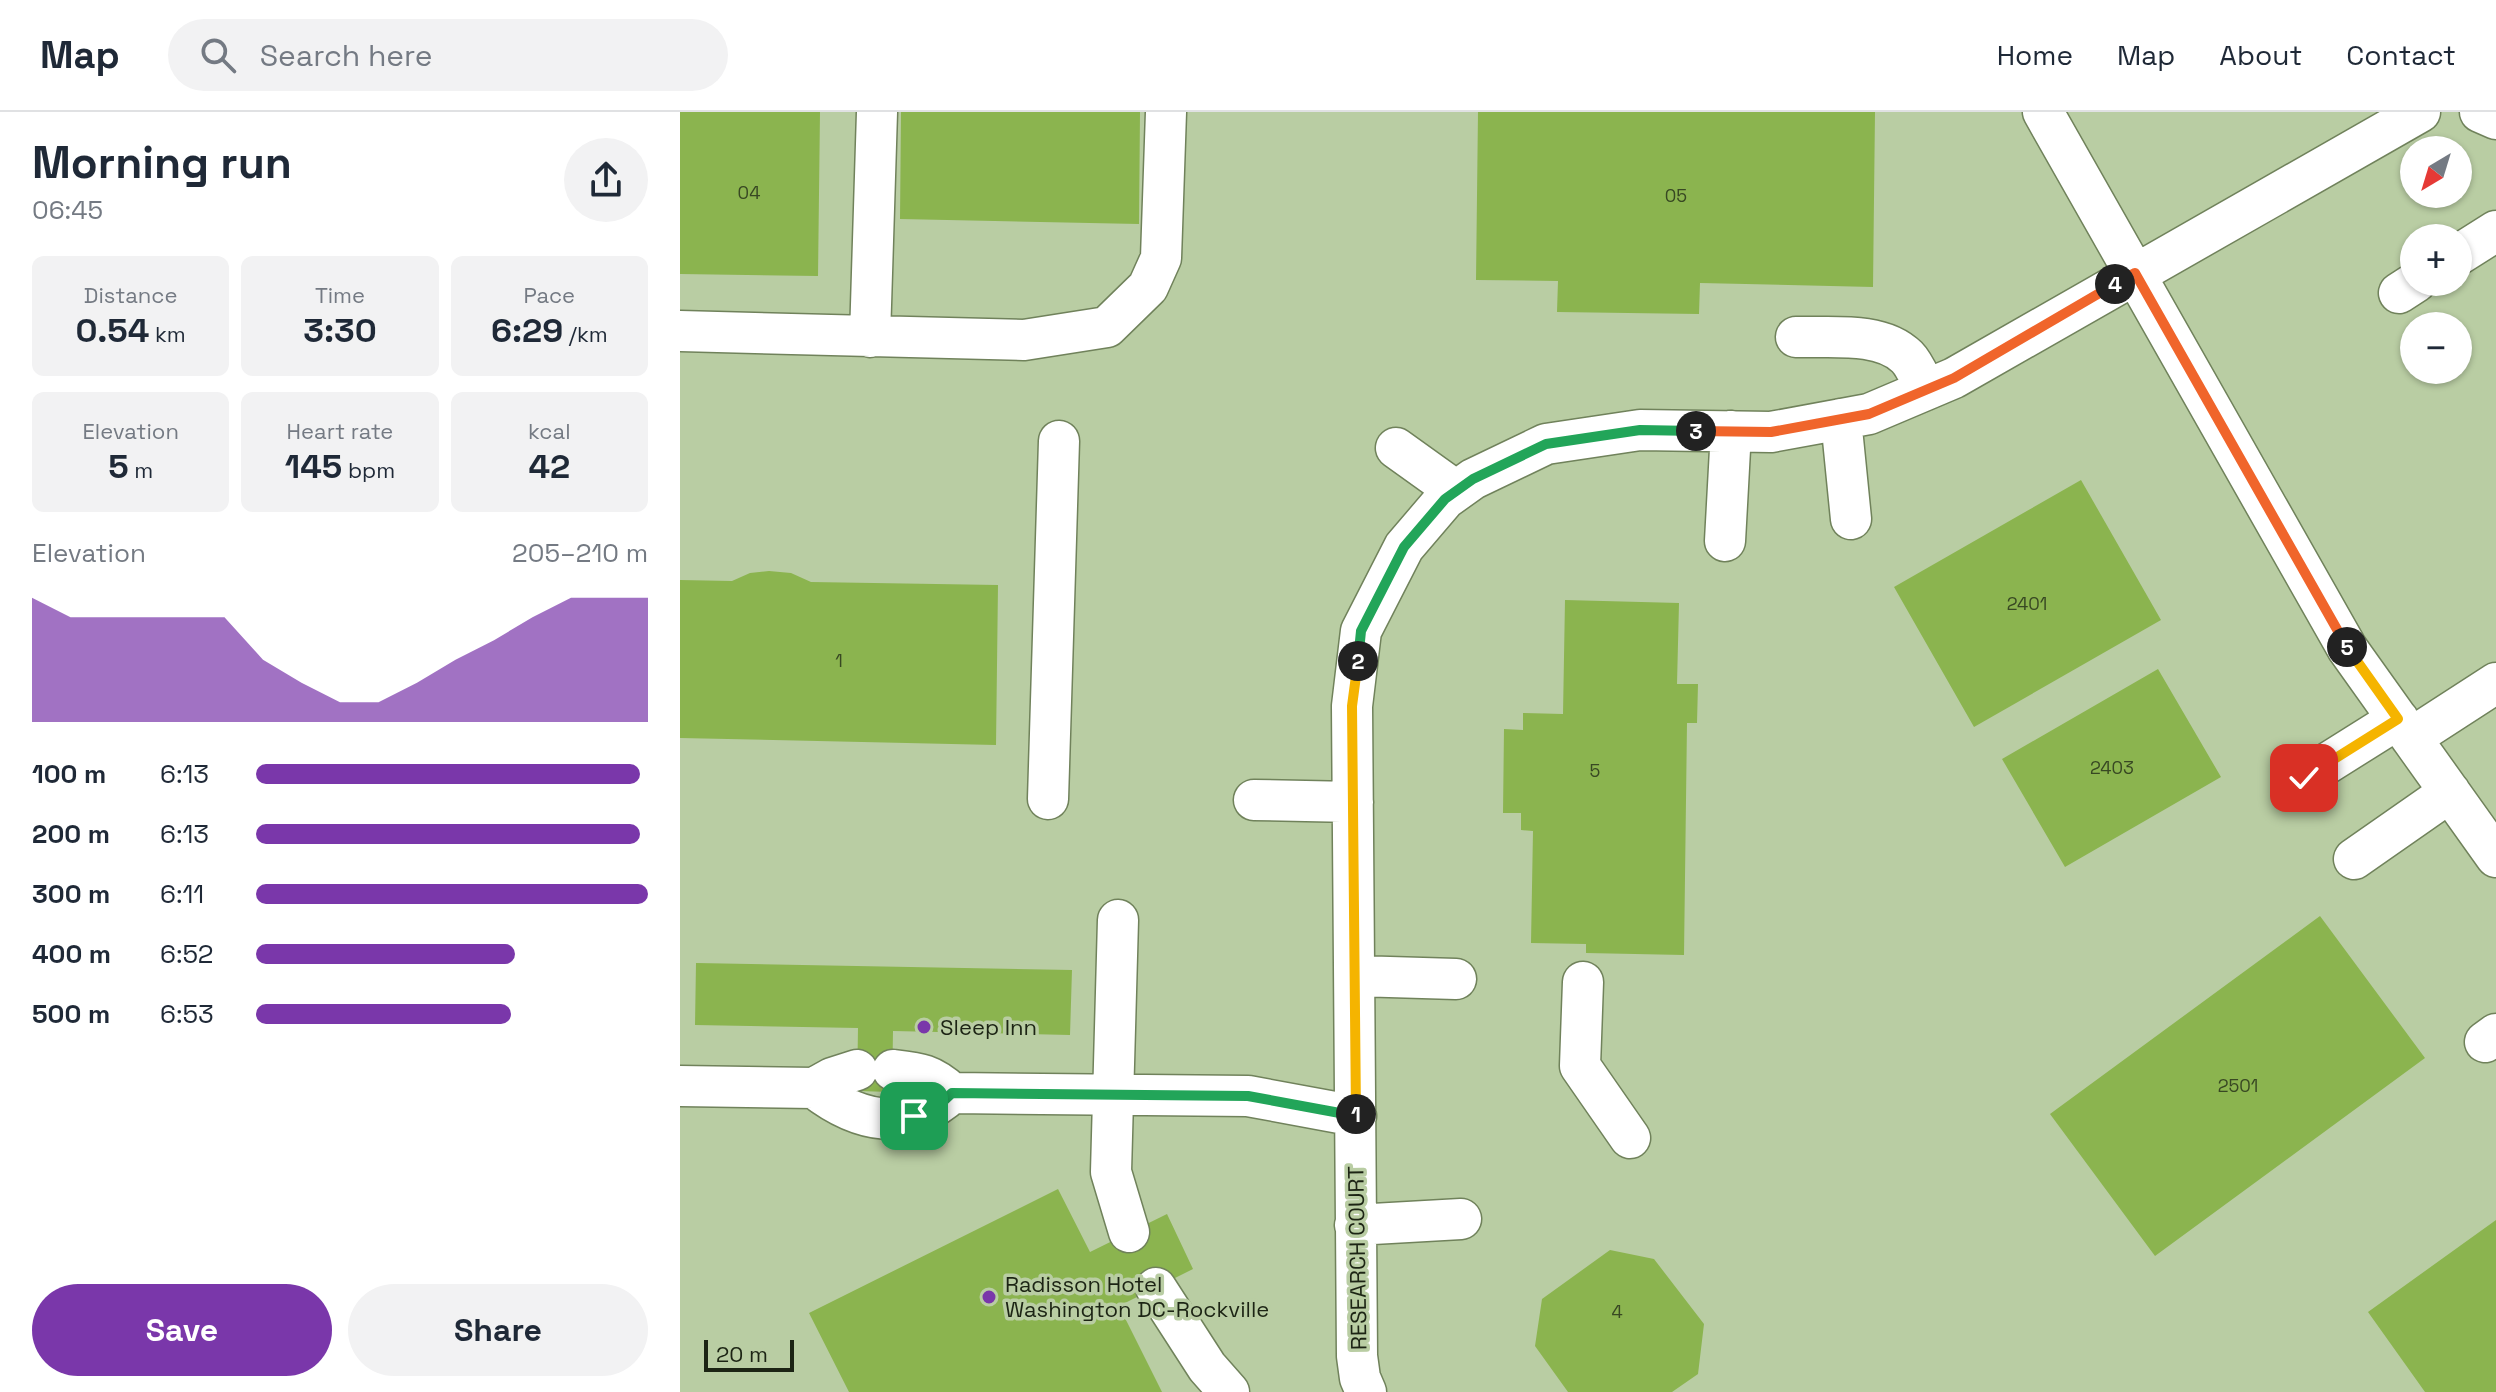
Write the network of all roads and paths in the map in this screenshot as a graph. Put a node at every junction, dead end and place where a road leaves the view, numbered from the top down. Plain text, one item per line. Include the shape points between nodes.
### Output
1 (877, 112) edge
2 (1166, 112) edge
3 (2043, 112) edge
4 (2420, 112) edge
5 (2480, 112) edge
6 (2496, 119) edge
7 (2496, 231) edge
8 (2472, 246) edge
9 (2135, 273) junction
10 (680, 331) edge
11 (870, 337) junction
12 (1796, 337) dead end
13 (1926, 390) junction
14 (1841, 419) junction
15 (1731, 431) junction
16 (1059, 441) dead end
17 (1396, 448) dead end
18 (1456, 491) junction
19 (1851, 519) dead end
20 (1725, 541) dead end
21 (2496, 683) edge
22 (2404, 728) junction
23 (2304, 778) dead end
24 (2450, 792) junction
25 (1048, 799) dead end
26 (1254, 800) dead end
27 (1353, 802) junction
28 (2496, 857) edge
29 (2354, 859) dead end
30 (1118, 920) dead end
31 (1356, 976) junction
32 (1456, 979) dead end
33 (1583, 982) dead end
34 (680, 1086) edge
35 (814, 1088) junction
36 (952, 1093) junction
37 (1113, 1095) junction
38 (1356, 1116) junction
39 (1630, 1138) dead end
40 (1461, 1219) dead end
41 (1355, 1225) junction
42 (1129, 1232) dead end
43 (1156, 1288) dead end
44 (1352, 1387) edge
45 (1229, 1392) edge

1 - 11 street
2 - 11 street via 1161,258 1148,287 1107,327 1024,340
3 - 9 street
4 - 9 street, RESEARCH COURT
5 - 6 street
7 - 8 street
9 - 13 street, RESEARCH COURT
9 - 22 street via 2347,648
10 - 11 street
12 - 13 street via 1890,344 1908,358
13 - 14 street, RESEARCH COURT via 1869,414
14 - 15 street, RESEARCH COURT via 1771,432
14 - 19 street
15 - 18 street, RESEARCH COURT via 1640,430 1546,444
15 - 20 street
16 - 25 street
17 - 18 street
18 - 27 street, RESEARCH COURT via 1404,547 1361,631 1352,706
21 - 22 street
22 - 23 street
22 - 24 street
24 - 28 street
24 - 29 street
26 - 27 street
27 - 31 street, RESEARCH COURT
30 - 37 street
31 - 32 street
31 - 38 street, RESEARCH COURT
33 - 39 street via 1580,1066
34 - 35 street
35 - 36 street via 832,1078 875,1070 928,1076
35 - 36 street via 853,1113 886,1120 925,1112
36 - 37 street
37 - 38 street via 1248,1096
37 - 42 street via 1111,1172
38 - 41 street, RESEARCH COURT
40 - 41 street
41 - 44 street, RESEARCH COURT via 1357,1356
43 - 45 street

